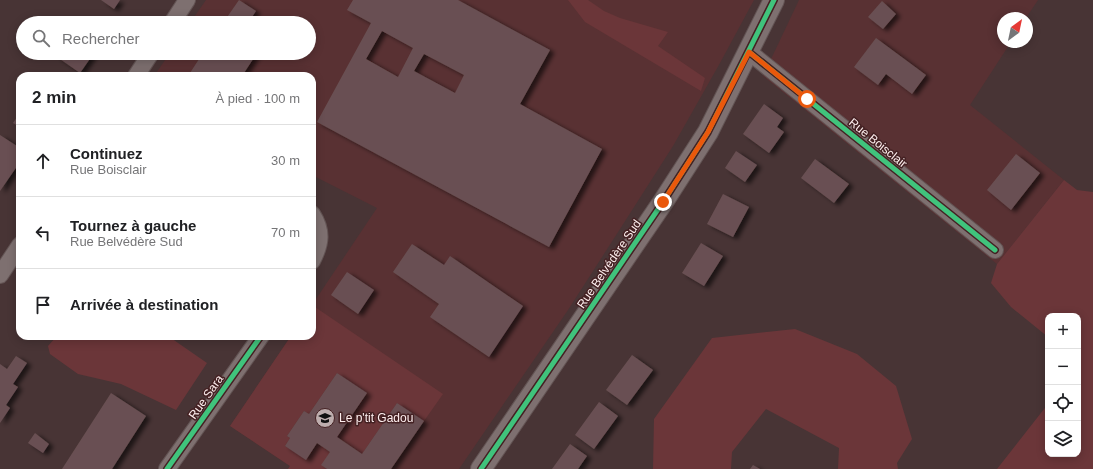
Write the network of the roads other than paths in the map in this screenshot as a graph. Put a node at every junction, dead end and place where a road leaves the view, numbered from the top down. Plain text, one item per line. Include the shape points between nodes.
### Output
1 (187, 0) edge
2 (774, 0) edge
3 (177, 16) edge
4 (749, 52) junction
5 (146, 60) edge
6 (139, 72) edge
7 (316, 222) edge
8 (995, 250) dead end
9 (16, 251) edge
10 (316, 253) edge
11 (2, 269) edge
12 (258, 340) edge
13 (167, 469) edge
14 (481, 469) edge

1 - 3 street
2 - 4 street, Rue Belvédère Sud
4 - 8 street, Rue Boisclair
4 - 14 street, Rue Belvédère Sud via 708,132
5 - 6 street
7 - 10 street via 321,233
9 - 11 street
12 - 13 street, Rue Sara

